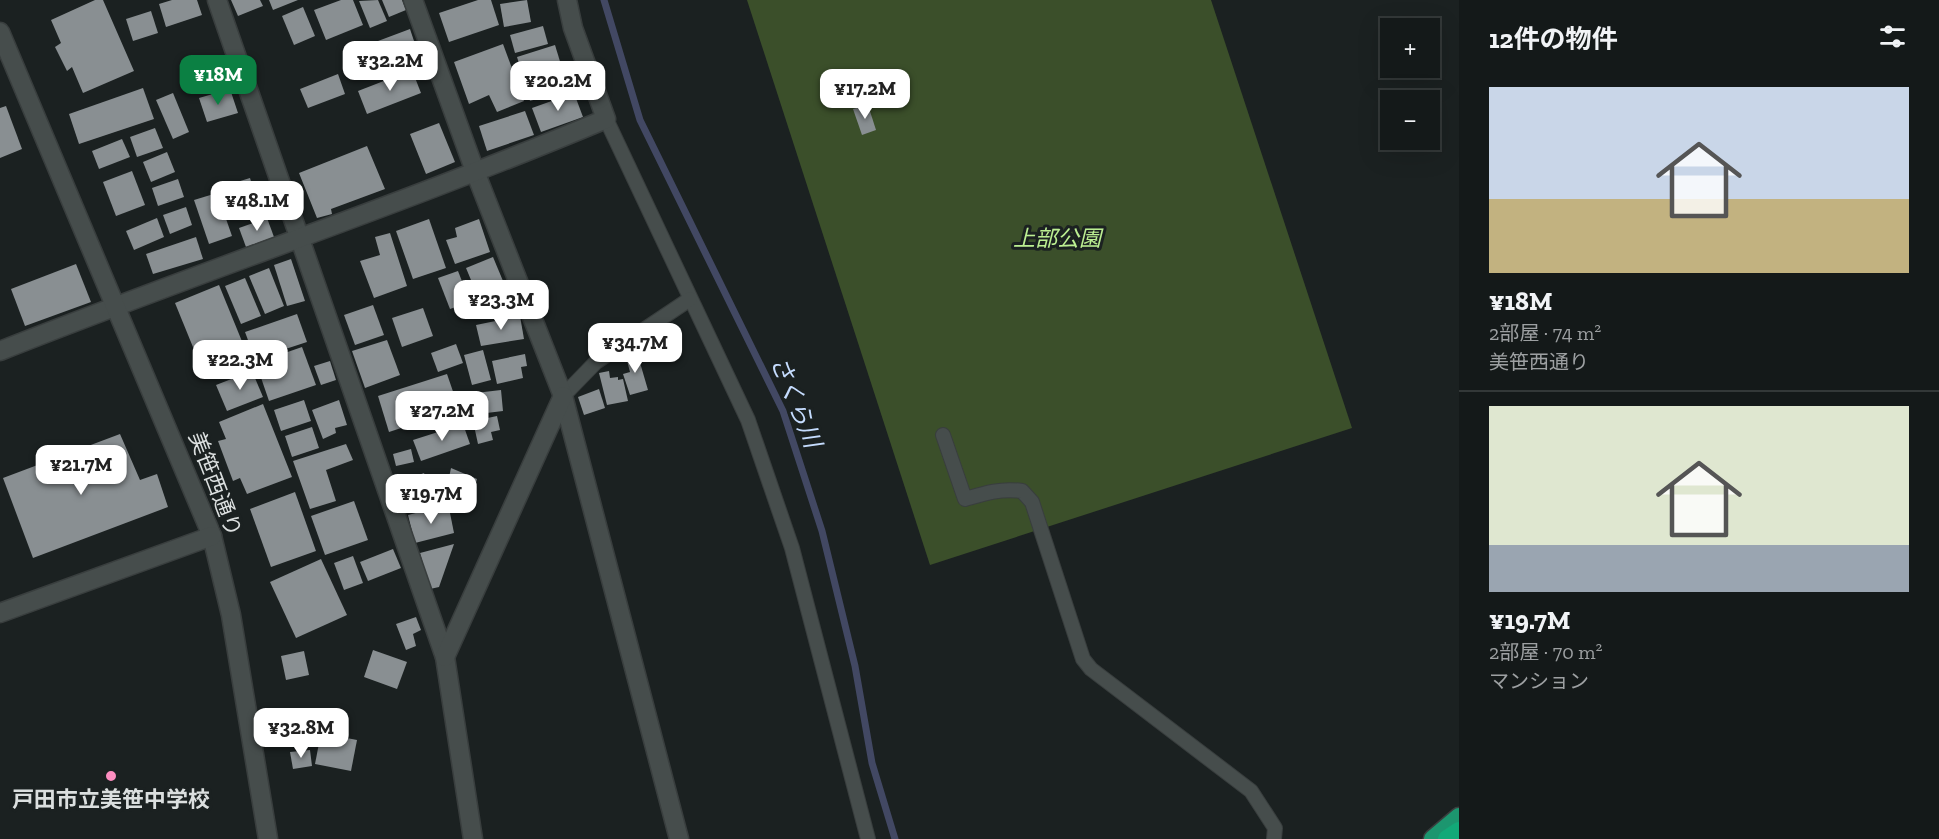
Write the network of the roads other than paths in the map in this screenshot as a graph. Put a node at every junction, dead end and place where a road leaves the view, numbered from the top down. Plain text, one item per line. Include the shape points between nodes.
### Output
1 (217, 0) edge
2 (413, 0) edge
3 (567, 0) edge
4 (0, 32) edge
5 (6, 66) edge
6 (606, 119) junction
7 (476, 174) junction
8 (300, 240) junction
9 (690, 299) junction
10 (117, 305) junction
11 (0, 351) edge
12 (563, 396) junction
13 (943, 435) dead end
14 (212, 536) junction
15 (0, 613) edge
16 (445, 657) junction
17 (1459, 818) edge
18 (1459, 831) edge
19 (268, 839) edge
20 (473, 839) edge
21 (679, 839) edge
22 (868, 839) edge
23 (1274, 839) edge
24 (1433, 839) edge
25 (1447, 839) edge

1 - 8 street
2 - 7 street
3 - 6 street via 573,28
4 - 5 street, 美笹西通り
5 - 10 street, 美笹西通り
6 - 7 street
6 - 9 lane
7 - 8 street
7 - 12 street
8 - 10 street
8 - 16 street
9 - 12 lane via 596,362
9 - 22 lane via 748,420 792,548
10 - 11 street
10 - 14 street, 美笹西通り
12 - 16 street
12 - 21 street
13 - 23 lane via 965,500 1008,489 1022,491 1032,502 1083,659 1091,669 1251,791 1275,828
14 - 15 street
14 - 19 street, 美笹西通り via 231,615
16 - 20 street
17 - 24 highway
18 - 25 highway

